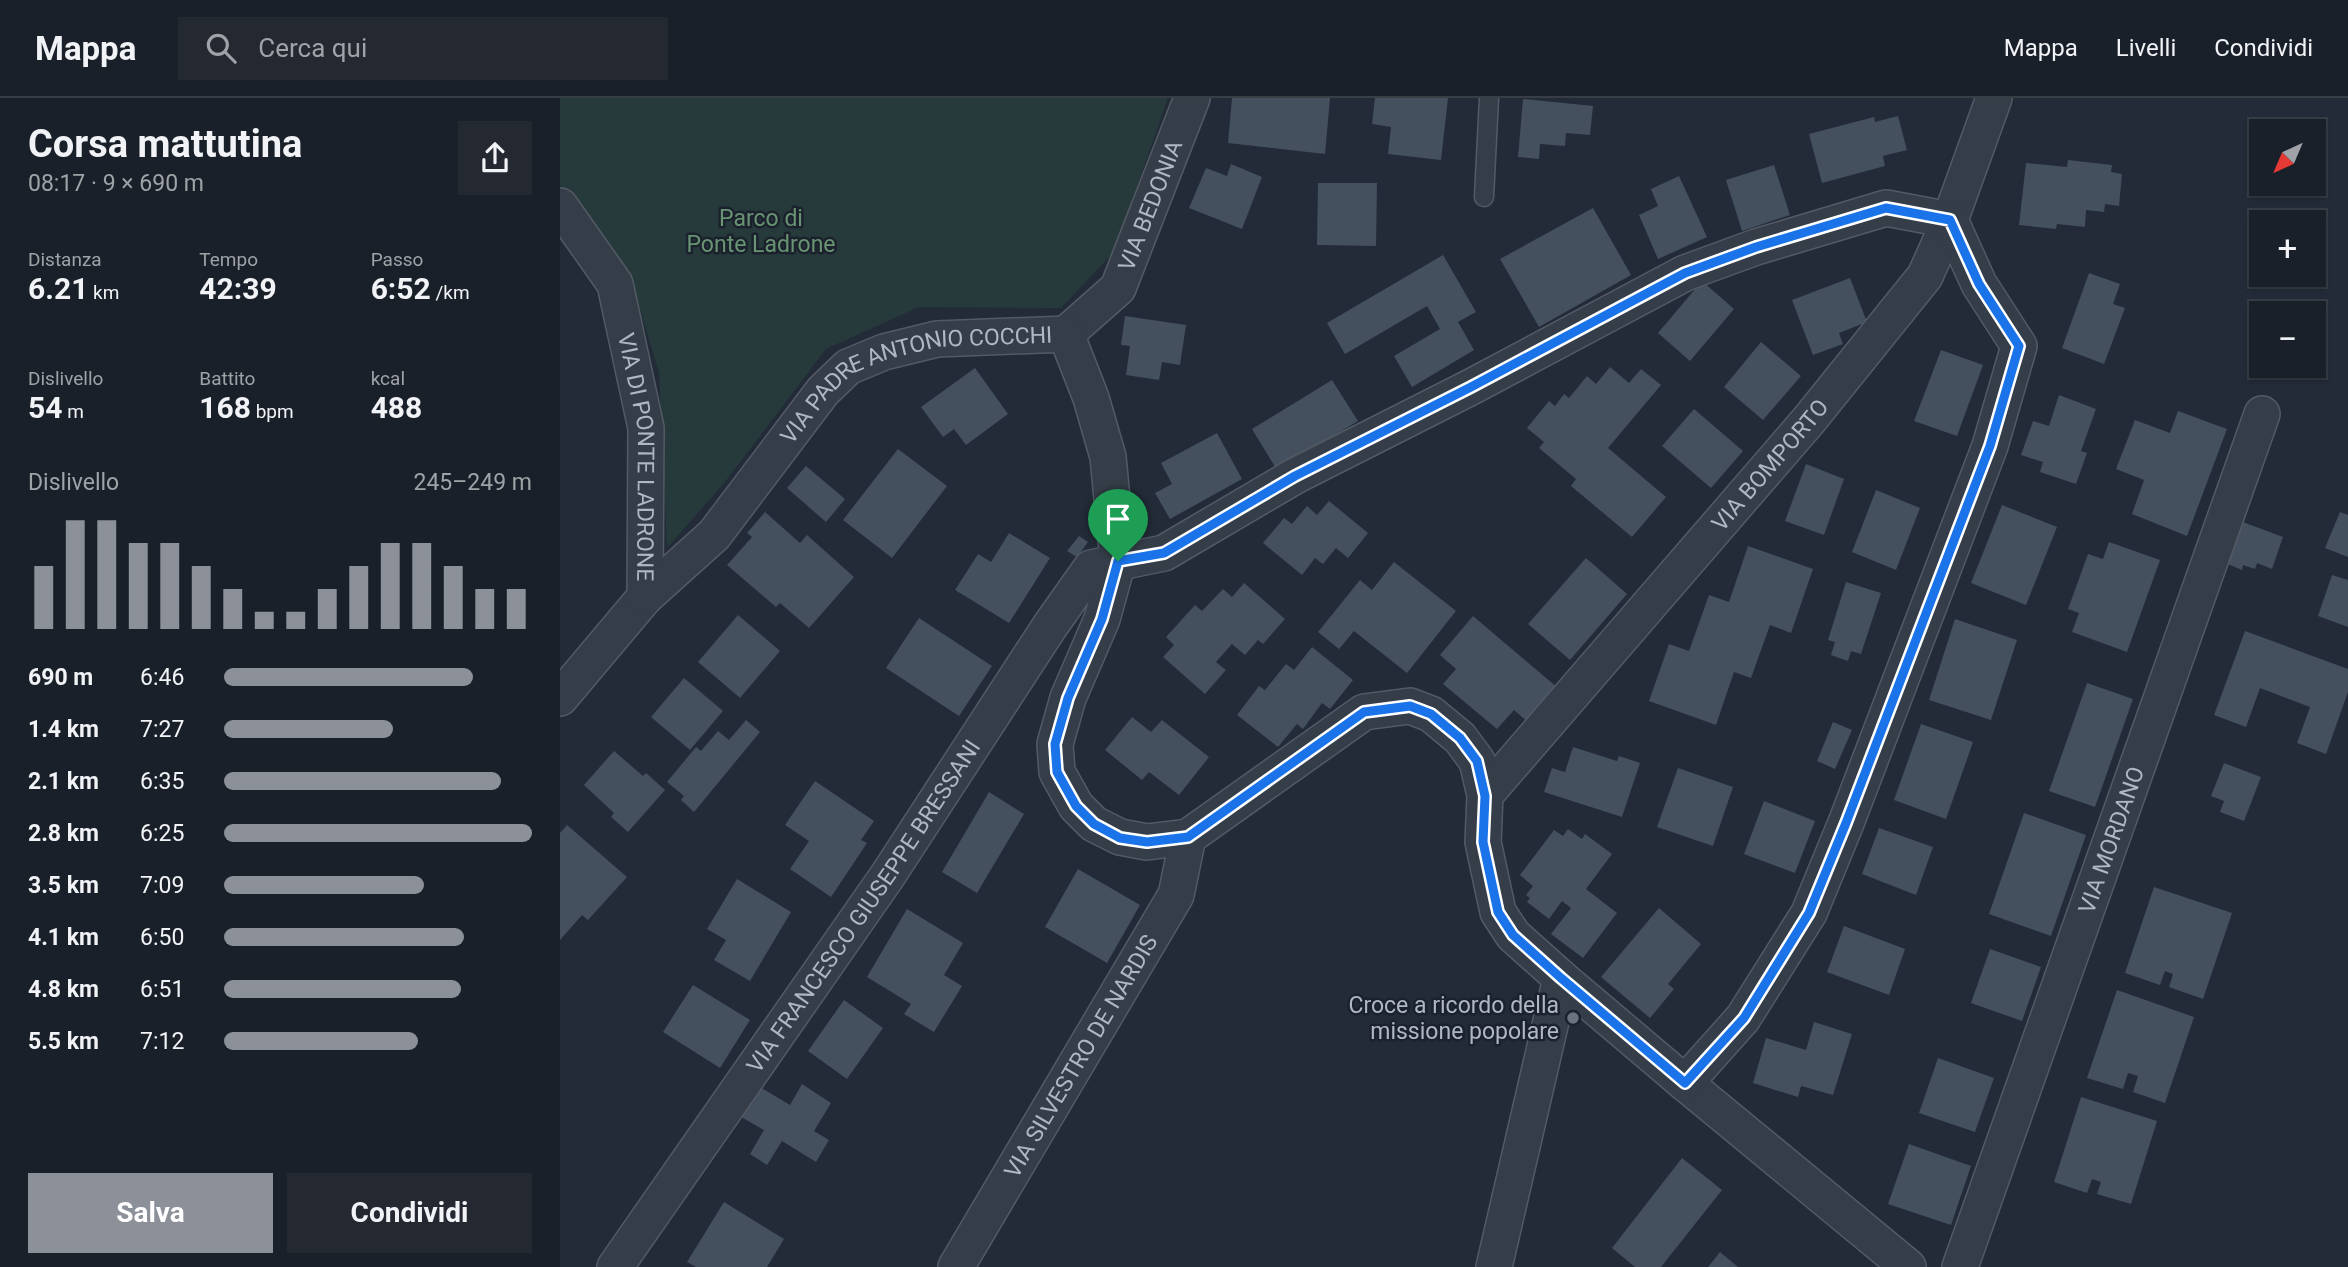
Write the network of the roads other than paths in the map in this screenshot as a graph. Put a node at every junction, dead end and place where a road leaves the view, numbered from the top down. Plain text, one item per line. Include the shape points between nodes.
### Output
1 (1192, 98) edge
2 (1489, 98) edge
3 (1994, 98) edge
4 (1484, 197) dead end
5 (560, 206) edge
6 (1950, 220) junction
7 (1066, 334) junction
8 (2262, 414) dead end
9 (1118, 561) junction
10 (645, 597) junction
11 (560, 698) edge
12 (1485, 796) junction
13 (1188, 837) junction
14 (1561, 978) junction
15 (1685, 1083) junction
16 (615, 1267) edge
17 (956, 1267) edge
18 (1494, 1267) edge
19 (1908, 1267) edge
20 (1960, 1267) edge

1 - 7 street, VIA BEDONIA via 1118,288
2 - 4 lane
3 - 6 street, VIA BOMPORTO
5 - 10 street, VIA DI PONTE LADRONE via 615,284 646,428
6 - 9 street, VIA FRANCESCO GIUSEPPE BRESSANI via 1886,208 1685,273 1295,476 1164,553
6 - 12 street, VIA BOMPORTO via 1925,276 1809,420
6 - 15 street via 1979,284 2019,346 1990,446 1809,913 1744,1018
7 - 9 street, VIA PADRE ANTONIO COCCHI via 1108,457
7 - 10 street, VIA PADRE ANTONIO COCCHI via 937,339 884,352 848,367 822,391 714,536
8 - 20 street, VIA MORDANO
9 - 13 street, VIA PADRE ANTONIO COCCHI via 1102,619 1068,698 1055,744 1057,772 1076,806 1094,824 1120,838 1147,842
9 - 16 street, VIA FRANCESCO GIUSEPPE BRESSANI via 1091,568 888,875
10 - 11 street, VIA DI PONTE LADRONE
12 - 13 street, VIA PADRE ANTONIO COCCHI via 1477,761 1460,738 1431,714 1410,706 1364,712
12 - 14 street, VIA PADRE ANTONIO COCCHI via 1483,842 1498,912 1513,935
13 - 17 street, VIA SILVESTRO DE NARDIS via 1176,895
14 - 15 street, VIA PADRE ANTONIO COCCHI
14 - 18 street
15 - 19 street, VIA PADRE ANTONIO COCCHI

